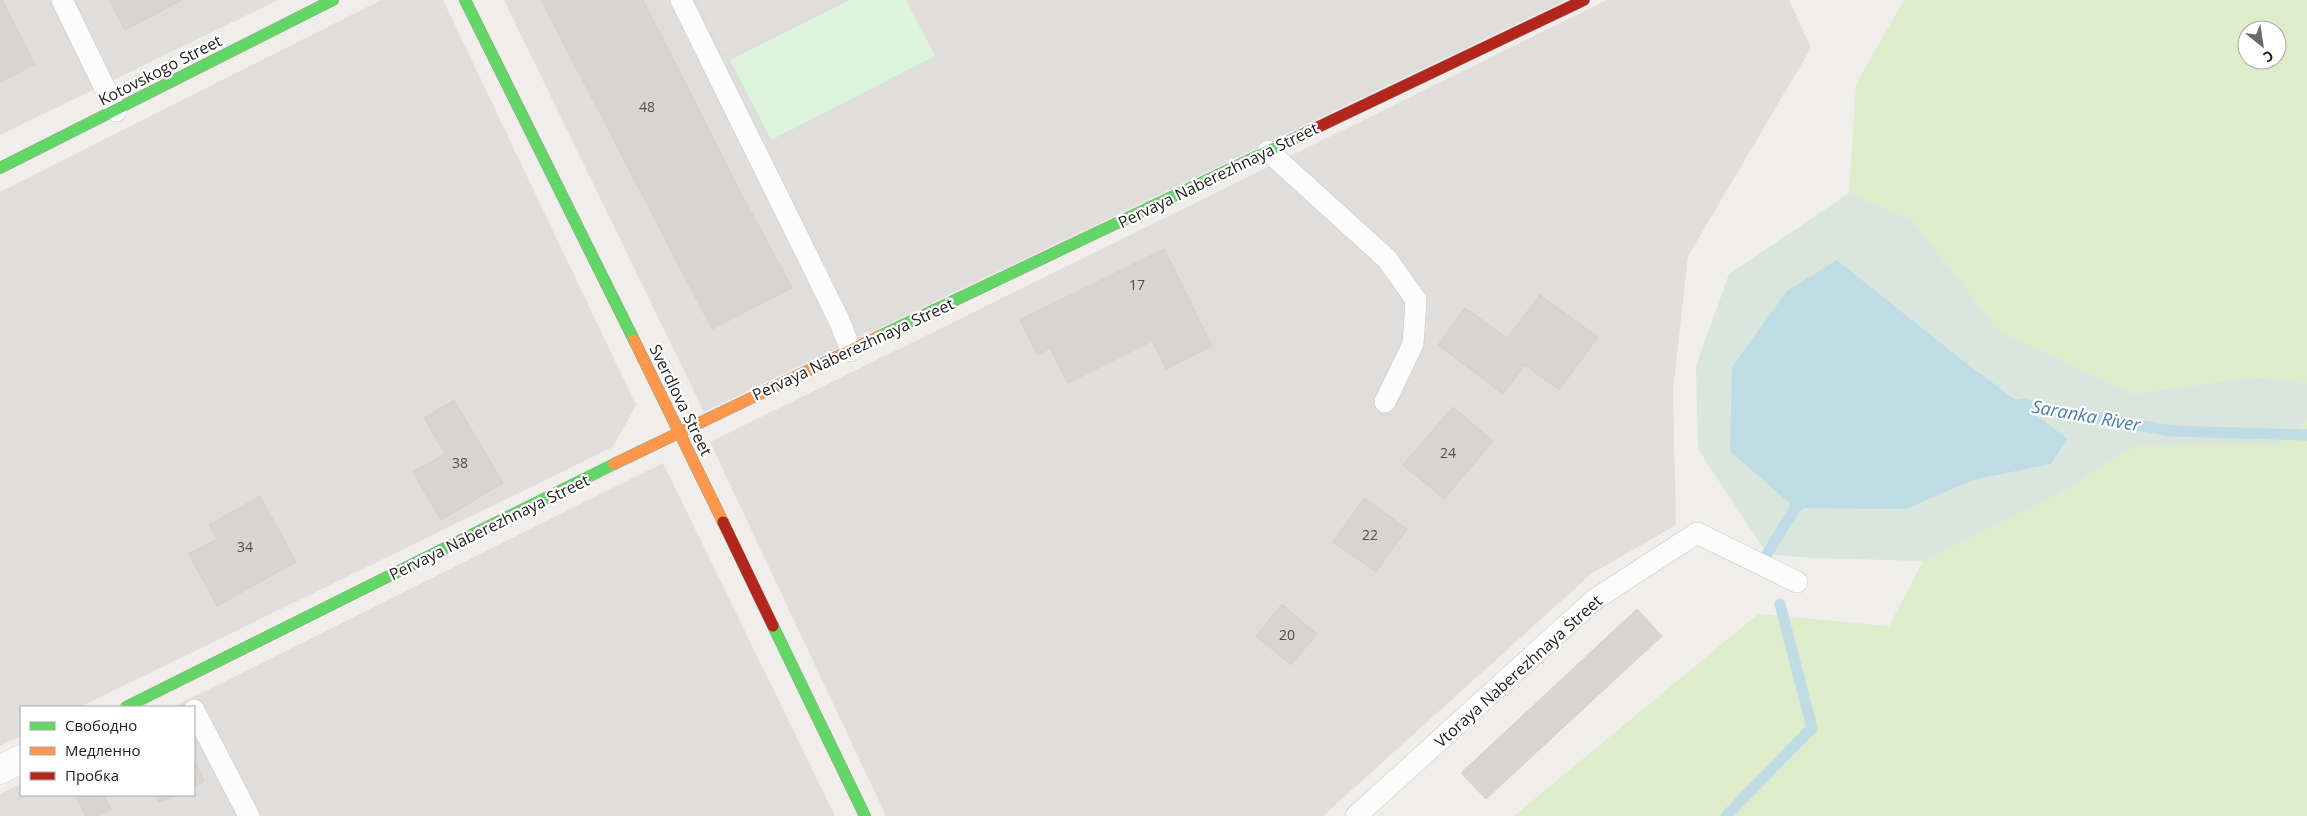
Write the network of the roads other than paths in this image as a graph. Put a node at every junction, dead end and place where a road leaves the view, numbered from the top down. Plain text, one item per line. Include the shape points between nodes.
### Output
1 (62, 0) edge
2 (333, 0) edge
3 (465, 0) edge
4 (681, 0) edge
5 (1584, 0) edge
6 (116, 111) junction
7 (1268, 151) junction
8 (0, 168) edge
9 (851, 350) junction
10 (1385, 402) dead end
11 (679, 432) junction
12 (1797, 582) dead end
13 (178, 681) junction
14 (128, 706) edge
15 (191, 706) edge
16 (195, 713) edge
17 (20, 760) edge
18 (0, 770) edge
19 (249, 816) edge
20 (865, 816) edge
21 (1356, 816) edge

1 - 6 lane
2 - 6 street, Kotovskogo Street
3 - 11 street, Sverdlova Street
4 - 9 lane
5 - 7 street, Pervaya Naberezhnaya Street
6 - 8 street, Kotovskogo Street
7 - 9 street, Pervaya Naberezhnaya Street
7 - 10 lane via 1387,259 1416,300 1413,344
9 - 11 street, Pervaya Naberezhnaya Street
11 - 13 street, Pervaya Naberezhnaya Street
11 - 20 street, Sverdlova Street
12 - 21 lane, Vtoraya Naberezhnaya Street via 1697,533 1594,600
13 - 14 street, Pervaya Naberezhnaya Street
13 - 15 lane
16 - 19 lane
17 - 18 street

